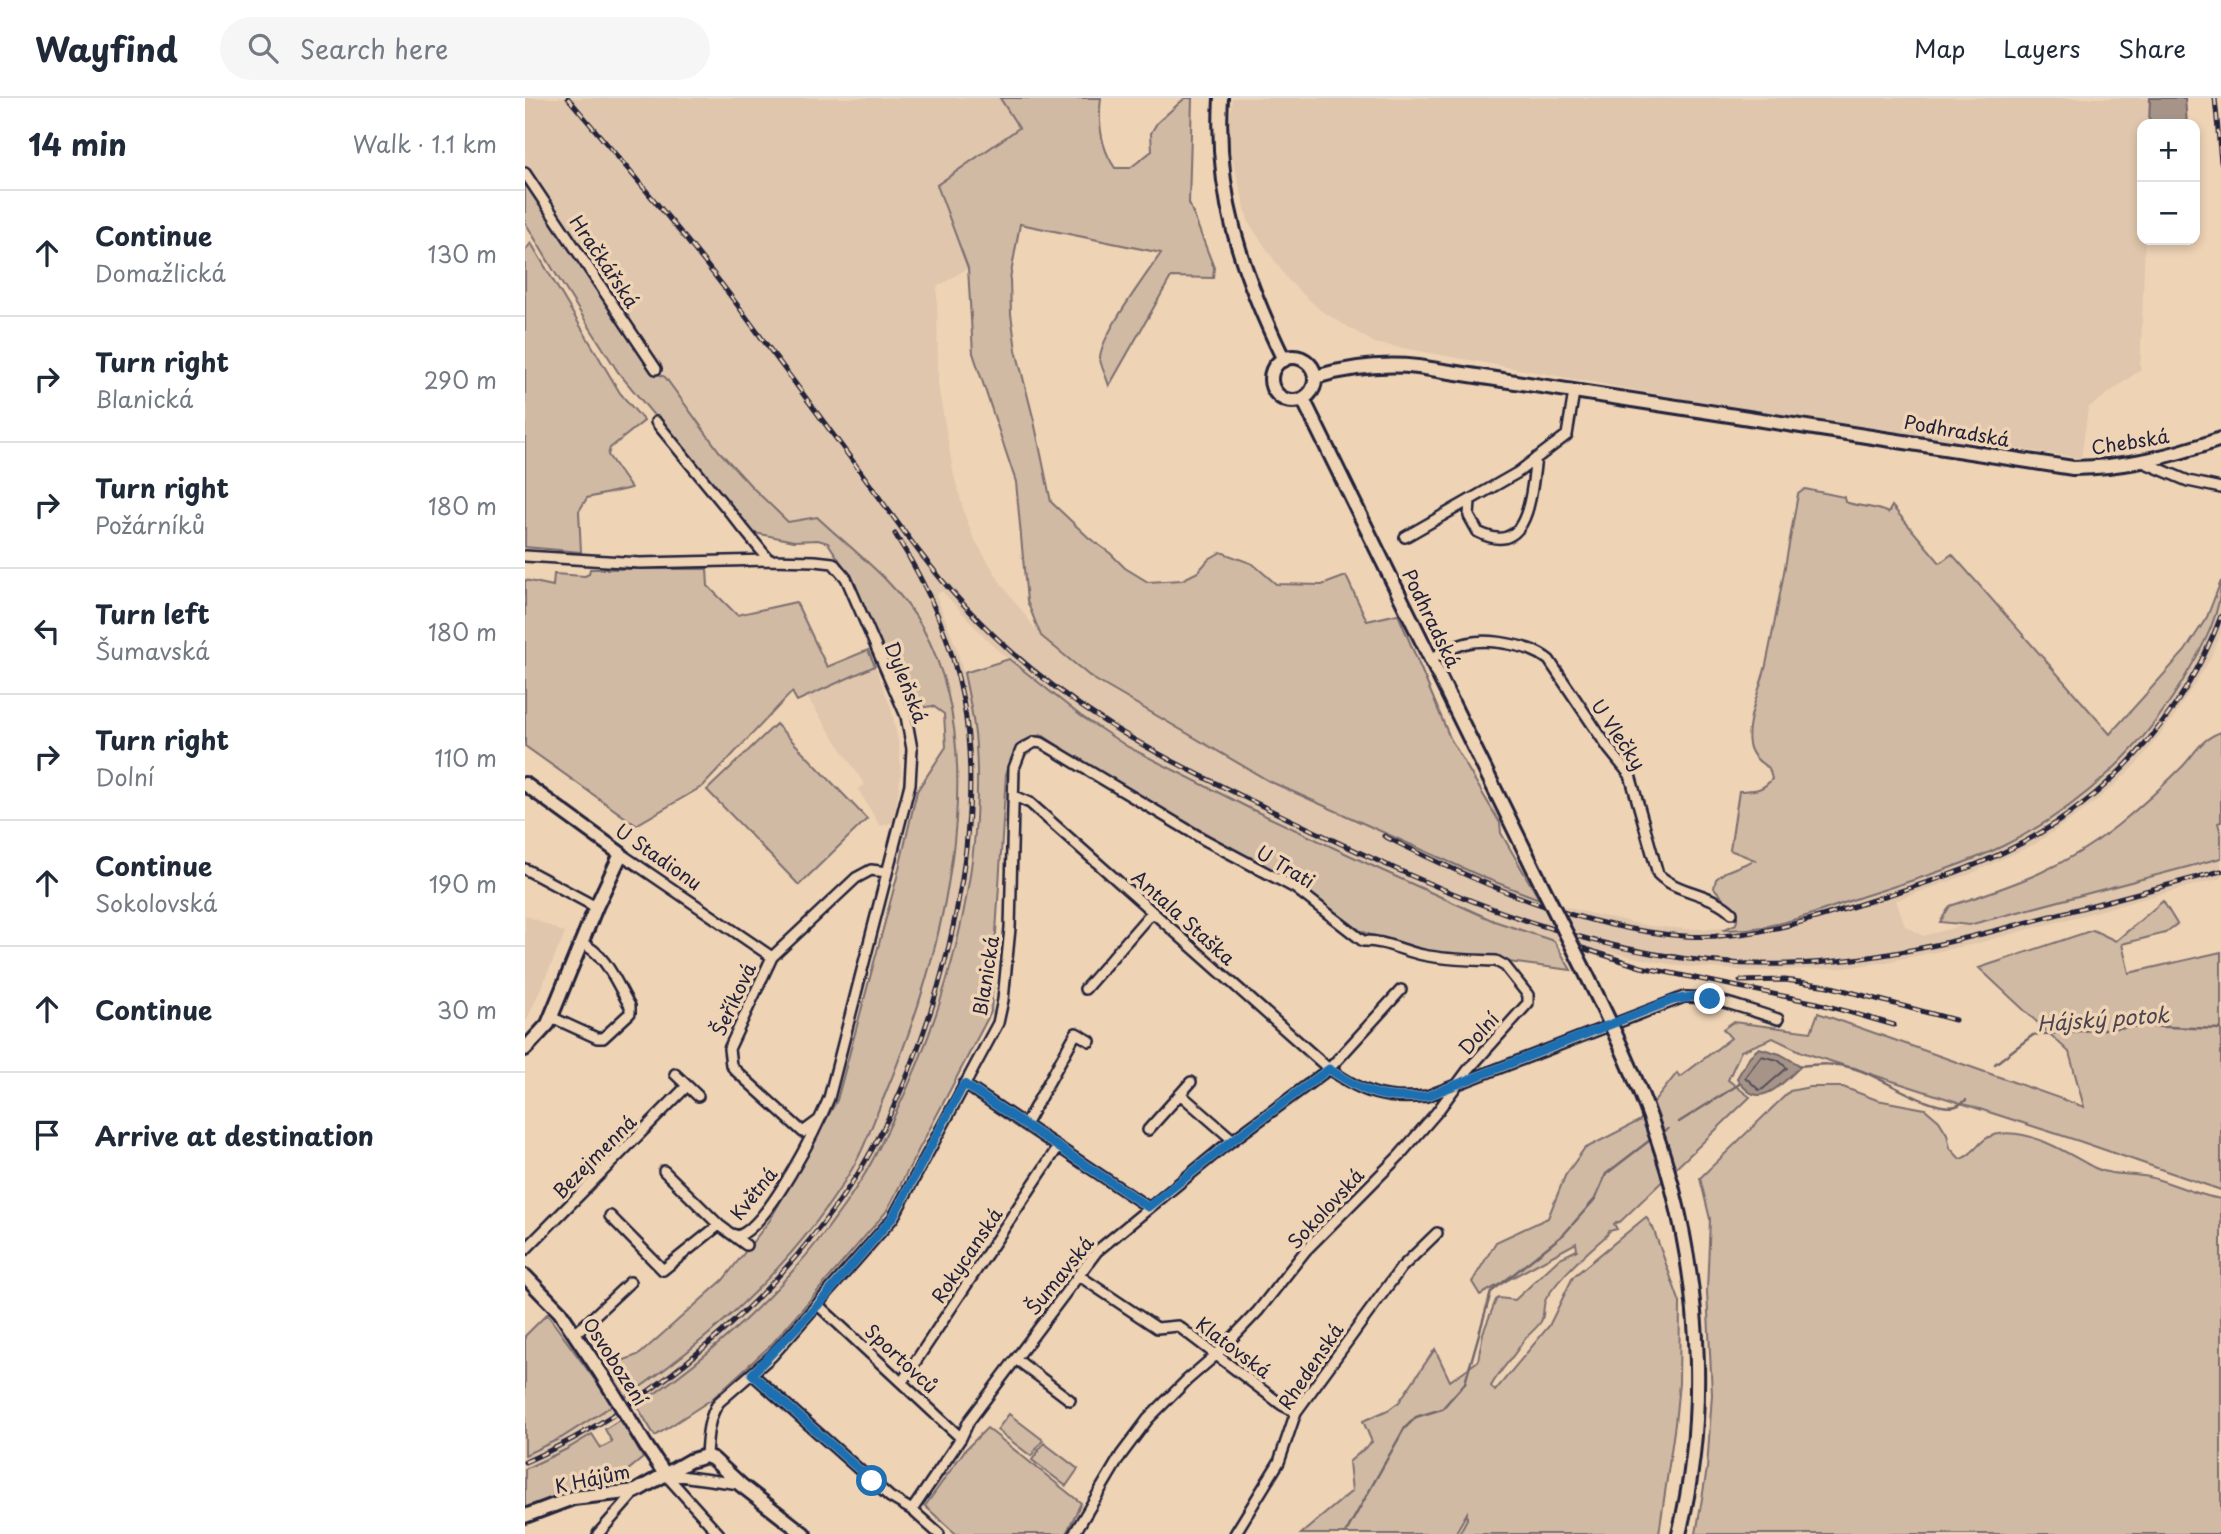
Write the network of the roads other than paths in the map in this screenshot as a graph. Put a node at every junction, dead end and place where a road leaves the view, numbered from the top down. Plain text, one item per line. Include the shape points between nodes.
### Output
1 (1221, 98) edge
2 (525, 173) edge
3 (1284, 360) junction
4 (656, 369) dead end
5 (1315, 377) junction
6 (1574, 392) junction
7 (1303, 399) junction
8 (656, 422) dead end
9 (2221, 439) edge
10 (1536, 458) junction
11 (2143, 462) junction
12 (2043, 464) joint
13 (2221, 488) edge
14 (1470, 500) junction
15 (1405, 537) dead end
16 (525, 556) edge
17 (769, 560) junction
18 (1430, 659) junction
19 (1027, 745) joint
20 (525, 784) edge
21 (1014, 796) junction
22 (621, 854) junction
23 (525, 869) edge
24 (887, 872) junction
25 (596, 907) junction
26 (1152, 912) junction
27 (1732, 913) dead end
28 (581, 943) junction
29 (772, 957) junction
30 (1086, 989) dead end
31 (1401, 990) dead end
32 (1528, 995) joint
33 (551, 1017) junction
34 (1778, 1019) dead end
35 (1090, 1041) dead end
36 (525, 1049) edge
37 (1329, 1069) junction
38 (675, 1074) dead end
39 (1191, 1082) dead end
40 (964, 1084) junction
41 (687, 1086) junction
42 (1453, 1088) junction
43 (1180, 1094) junction
44 (698, 1096) dead end
45 (820, 1119) junction
46 (1025, 1125) junction
47 (1148, 1130) dead end
48 (803, 1132) junction
49 (1233, 1140) junction
50 (808, 1145) junction
51 (1058, 1147) junction
52 (664, 1171) dead end
53 (1148, 1207) junction
54 (610, 1216) dead end
55 (719, 1225) junction
56 (732, 1234) junction
57 (1437, 1234) dead end
58 (746, 1245) dead end
59 (525, 1250) edge
60 (1078, 1275) junction
61 (525, 1276) edge
62 (630, 1282) dead end
63 (818, 1305) junction
64 (576, 1333) junction
65 (1217, 1354) junction
66 (1016, 1359) junction
67 (752, 1374) junction
68 (902, 1382) junction
69 (1070, 1400) dead end
70 (1296, 1412) junction
71 (961, 1438) junction
72 (706, 1456) junction
73 (666, 1474) junction
74 (741, 1485) junction
75 (636, 1491) junction
76 (912, 1510) junction
77 (525, 1516) edge
78 (597, 1534) edge
79 (719, 1534) edge
80 (804, 1534) edge
81 (939, 1534) edge
82 (1074, 1534) edge
83 (1235, 1534) edge
84 (1679, 1534) edge

1 - 3 street via 1222,160 1233,229 1247,278
2 - 4 street, Hračkářská
3 - 5 street via 1306,361
3 - 7 street via 1274,369 1273,387 1286,399
5 - 6 street, Podhradská via 1358,367 1403,366
5 - 7 street via 1312,390
6 - 10 street via 1567,435
6 - 12 street, Podhradská
7 - 18 street, Podhradská
8 - 17 street
9 - 11 street, Chebská
10 - 14 street
10 - 14 street via 1525,521 1511,535 1493,537 1478,532 1469,516
11 - 12 street, Chebská via 2076,468
11 - 13 street via 2188,481
14 - 15 street
16 - 17 street, Dyleňská via 640,564
17 - 24 street, Dyleňská via 822,561 839,568 904,710 912,749 911,776
18 - 27 street, U Vlečky via 1464,643 1489,640 1536,650 1549,660 1630,775 1658,874 1665,881 1713,898
18 - 84 street, Podhradská, bridge via 1638,1084 1672,1186 1686,1250 1696,1349 1695,1418
19 - 21 street, Blanická via 1016,758
19 - 32 street, U Trati via 1042,743 1295,888 1363,941 1434,957 1496,961
20 - 22 street, U Stadionu
21 - 26 street, Antala Staška via 1030,803
21 - 40 street, Blanická via 1002,1010
22 - 25 street
22 - 29 street, U Stadionu
23 - 25 street
24 - 29 street, Šeříková via 871,870 856,878
24 - 45 street, Dyleňská
25 - 28 street
26 - 30 street
26 - 37 street, Antala Staška
28 - 33 street
28 - 33 street via 599,955 630,1013 603,1038
29 - 48 street, Šeříková via 731,1041 729,1057 736,1071
31 - 37 street, Šumavská
32 - 42 street, Dolní via 1528,1003
33 - 36 street
34 - 42 street via 1697,996 1673,1000
35 - 46 street via 1076,1033
37 - 42 street via 1361,1089 1390,1098 1427,1096
37 - 49 street, Šumavská
38 - 41 street
39 - 43 street
40 - 46 street
40 - 63 street, Blanická via 893,1217
41 - 44 street
41 - 59 street, Bezejmenná
42 - 65 street, Sokolovská via 1399,1156 1306,1250
43 - 47 street
43 - 49 street
45 - 48 street
45 - 50 street, Květná
46 - 51 street
48 - 50 street, Šeříková
49 - 53 street, Šumavská
50 - 56 street, Květná via 749,1230 739,1236
51 - 53 street
51 - 68 street, Rokycanská
52 - 55 street, Květná
53 - 60 street, Šumavská via 1097,1251
54 - 55 street via 663,1270
55 - 56 street, Květná
56 - 58 street
57 - 70 street, Rhedenská via 1401,1268
60 - 65 street, Klatovská via 1157,1328 1178,1326
60 - 66 street, Šumavská
61 - 64 street, Osvobození
62 - 64 street
63 - 67 street, Blanická
63 - 68 street, Sportovců
64 - 73 street, Osvobození, bridge
65 - 70 street, Klatovská
65 - 82 street, Sokolovská via 1148,1419
66 - 69 street
66 - 71 street, Šumavská
67 - 72 street, Blanická via 714,1410
67 - 76 street via 890,1497
68 - 71 street, Sportovců
70 - 83 street, Rhedenská via 1279,1462
71 - 76 street, Šumavská
72 - 73 street, K Hájům
72 - 74 street
73 - 74 street
73 - 75 street, K Hájům
73 - 79 street
74 - 80 street
75 - 77 street, K Hájům via 573,1498
75 - 78 street
76 - 81 street

